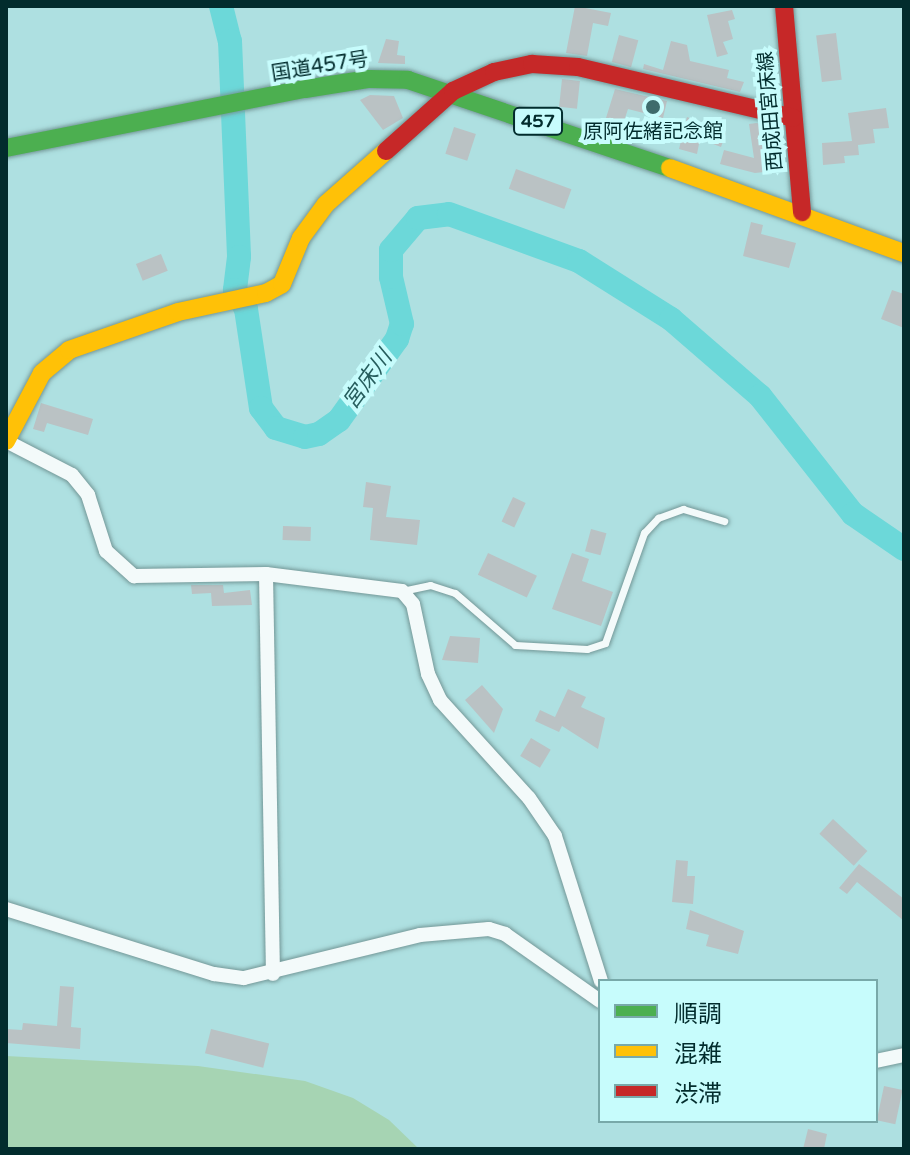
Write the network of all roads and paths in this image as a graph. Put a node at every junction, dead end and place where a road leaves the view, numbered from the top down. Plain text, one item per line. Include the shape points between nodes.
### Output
1 (784, 6) edge
2 (453, 91) junction
3 (793, 118) junction
4 (6, 148) edge
5 (802, 212) junction
6 (904, 253) edge
7 (7, 442) edge
8 (724, 521) dead end
9 (266, 574) junction
10 (402, 591) junction
11 (6, 909) edge
12 (273, 974) junction
13 (600, 979) edge
14 (598, 1000) edge
15 (904, 1055) edge
16 (878, 1061) edge

1 - 3 main road, 西成田宮床線
2 - 3 main road via 494,72 552,64
2 - 4 main road, 国道457号 / 457 via 408,80 369,79
2 - 5 main road, 国道457号 / 457
2 - 7 main road via 326,204 301,238 286,277 261,295 195,307 81,344 42,373
3 - 5 main road, 西成田宮床線
5 - 6 main road, 国道457号 / 457
7 - 9 street via 72,475 88,495 106,551 134,576
8 - 10 lane via 683,509 658,518 644,533 605,643 587,649 515,645 455,593 430,585
9 - 10 street
9 - 12 street
10 - 13 street via 413,604 428,674 440,700 529,798 555,836
11 - 12 street via 214,974
12 - 14 street via 420,935 489,929 505,934
15 - 16 street

